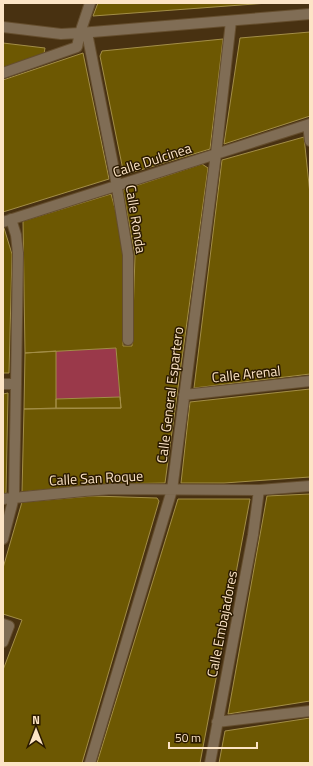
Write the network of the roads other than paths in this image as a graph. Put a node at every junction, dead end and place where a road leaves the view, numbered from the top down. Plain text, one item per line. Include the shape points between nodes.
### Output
1 (90, 3) edge
2 (310, 14) edge
3 (231, 21) junction
4 (3, 27) edge
5 (83, 33) junction
6 (61, 34) junction
7 (65, 52) junction
8 (3, 73) edge
9 (309, 124) edge
10 (310, 141) edge
11 (216, 154) junction
12 (116, 186) junction
13 (7, 220) edge
14 (128, 340) dead end
15 (310, 381) edge
16 (3, 384) edge
17 (16, 384) junction
18 (184, 395) junction
19 (310, 486) edge
20 (172, 490) junction
21 (259, 490) junction
22 (14, 497) junction
23 (3, 499) edge
24 (3, 538) edge
25 (3, 624) edge
26 (3, 642) edge
27 (310, 711) edge
28 (217, 722) junction
29 (90, 763) edge
30 (210, 763) edge

1 - 5 street
2 - 3 street
3 - 5 street
3 - 11 street, Calle General Espartero
4 - 6 street
5 - 6 street
5 - 7 street via 76,47
5 - 12 street, Calle Ronda
6 - 7 street
7 - 8 street
9 - 10 street
9 - 11 street, Calle Dulcinea
11 - 12 street, Calle Dulcinea
11 - 18 street, Calle General Espartero
12 - 13 street, Calle Dulcinea
12 - 14 street, Calle Ronda via 128,254
13 - 17 street via 16,235 18,253
15 - 18 street, Calle Arenal
16 - 17 street
17 - 22 street
18 - 20 street, Calle General Espartero
19 - 21 street, Calle San Roque
20 - 21 street, Calle San Roque
20 - 22 street, Calle San Roque via 84,490
20 - 29 street, Calle General Espartero
21 - 28 street, Calle Embajadores via 253,535
22 - 23 street, Calle San Roque
22 - 24 street
25 - 26 street via 9,626
27 - 28 street
28 - 30 street, Calle Embajadores

